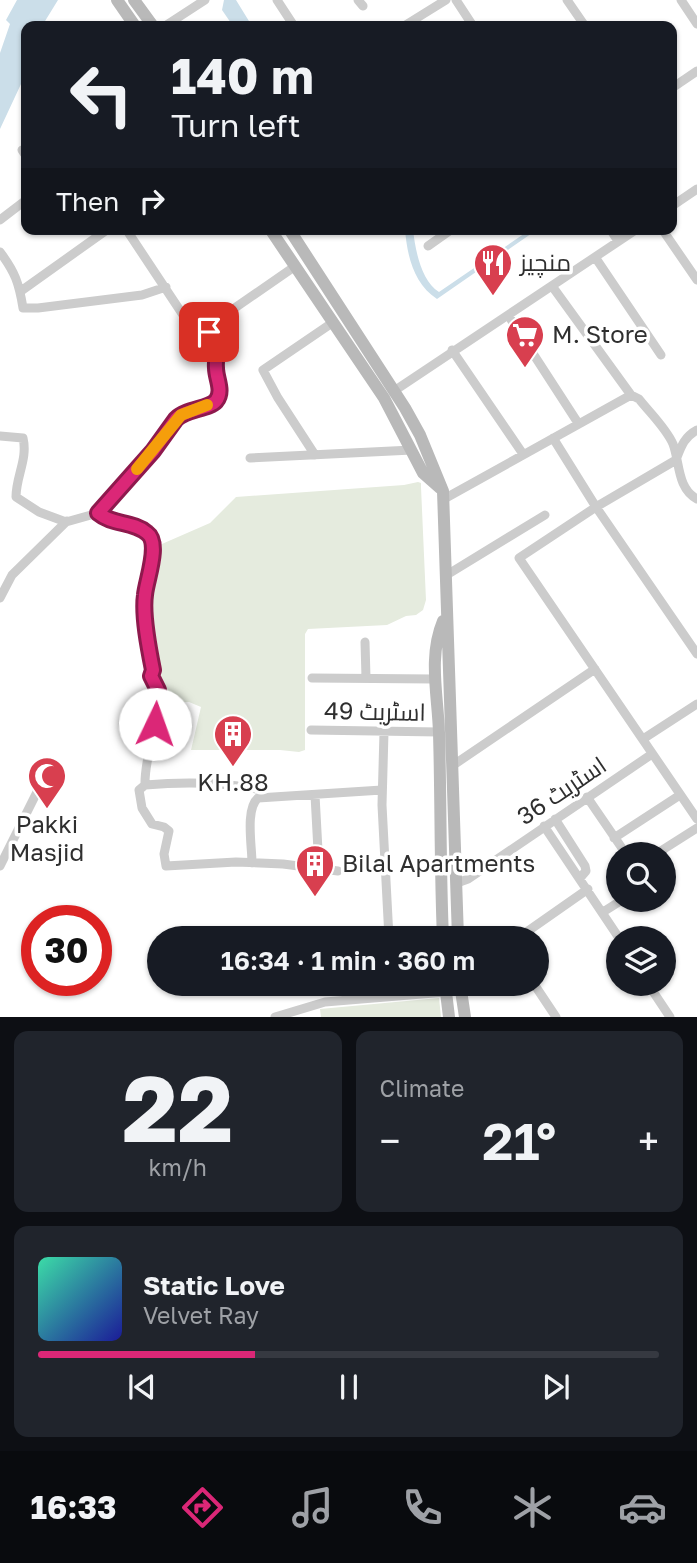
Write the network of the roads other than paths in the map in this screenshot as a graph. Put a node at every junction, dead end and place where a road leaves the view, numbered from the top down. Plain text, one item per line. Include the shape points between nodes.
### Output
1 (117, 0) edge
2 (134, 0) edge
3 (205, 0) edge
4 (277, 0) edge
5 (446, 0) edge
6 (456, 0) edge
7 (567, 0) edge
8 (681, 0) edge
9 (132, 21) edge
10 (149, 21) edge
11 (172, 21) edge
12 (291, 21) edge
13 (412, 21) edge
14 (470, 21) edge
15 (581, 21) edge
16 (697, 24) edge
17 (697, 71) edge
18 (677, 85) edge
19 (697, 189) edge
20 (677, 203) edge
21 (21, 205) edge
22 (0, 220) edge
23 (100, 235) edge
24 (130, 235) edge
25 (276, 235) edge
26 (293, 235) edge
27 (444, 235) edge
28 (614, 235) edge
29 (627, 235) edge
30 (666, 235) edge
31 (618, 241) junction
32 (428, 246) dead end
33 (0, 252) edge
34 (595, 257) junction
35 (295, 267) junction
36 (697, 280) edge
37 (552, 286) junction
38 (166, 287) junction
39 (21, 291) junction
40 (508, 315) junction
41 (332, 323) junction
42 (200, 327) junction
43 (452, 350) junction
44 (661, 355) dead end
45 (389, 394) junction
46 (631, 395) junction
47 (578, 424) junction
48 (697, 430) edge
49 (0, 436) edge
50 (553, 438) junction
51 (412, 450) junction
52 (315, 454) junction
53 (523, 454) junction
54 (250, 458) dead end
55 (676, 460) junction
56 (444, 495) junction
57 (697, 499) edge
58 (596, 507) junction
59 (98, 513) junction
60 (545, 515) dead end
61 (67, 522) junction
62 (445, 576) junction
63 (0, 598) edge
64 (446, 612) junction
65 (365, 642) dead end
66 (697, 654) edge
67 (595, 669) junction
68 (312, 678) dead end
69 (366, 678) junction
70 (434, 678) junction
71 (697, 704) edge
72 (311, 730) dead end
73 (384, 732) junction
74 (439, 732) junction
75 (643, 739) junction
76 (652, 754) junction
77 (452, 766) junction
78 (145, 785) junction
79 (257, 789) dead end
80 (382, 790) junction
81 (37, 792) dead end
82 (315, 795) junction
83 (680, 795) junction
84 (587, 797) junction
85 (555, 819) junction
86 (697, 819) edge
87 (544, 826) junction
88 (697, 828) edge
89 (614, 838) junction
90 (617, 842) edge
91 (675, 842) edge
92 (251, 863) junction
93 (0, 866) edge
94 (319, 869) junction
95 (338, 871) dead end
96 (580, 878) junction
97 (441, 883) junction
98 (457, 883) junction
99 (588, 889) junction
100 (606, 910) edge
101 (603, 912) junction
102 (388, 926) edge
103 (443, 926) edge
104 (458, 926) edge
105 (535, 926) edge
106 (612, 926) edge
107 (349, 996) edge
108 (381, 996) edge
109 (447, 996) edge
110 (462, 996) edge
111 (542, 996) edge
112 (656, 996) edge
113 (349, 1000) junction
114 (275, 1017) edge
115 (449, 1017) edge
116 (465, 1017) edge
117 (556, 1017) edge
118 (670, 1017) edge

1 - 9 main road
2 - 10 main road
3 - 11 street
4 - 12 street
5 - 13 street
6 - 14 street
7 - 15 street
8 - 16 street
17 - 18 street
19 - 20 street
21 - 22 street
23 - 39 street
24 - 38 street
25 - 35 main road
26 - 45 main road
27 - 32 street
28 - 31 street
29 - 31 street
30 - 36 street
31 - 34 street
33 - 39 street
34 - 37 street
34 - 44 street
35 - 41 main road
35 - 42 street via 213,323
37 - 40 street
37 - 46 street
38 - 39 street via 142,295 38,308 23,308
38 - 42 street via 187,321
40 - 43 street
40 - 47 street
41 - 45 main road
41 - 52 street via 264,370
42 - 59 street via 216,342 216,400 176,419
43 - 45 street
43 - 53 street
45 - 51 main road
45 - 56 main road via 420,435
46 - 47 street
46 - 55 street via 672,444
47 - 50 street
48 - 55 street via 681,445
49 - 61 street via 23,438 25,453 16,497
50 - 53 street
50 - 58 street
51 - 52 street
51 - 56 main road via 423,473
52 - 54 street
53 - 56 street
55 - 57 street via 680,478
55 - 58 street
56 - 62 main road
58 - 66 street
58 - 67 street via 519,558
59 - 61 street
59 - 78 street via 146,532 152,541 145,606 151,676 158,690
60 - 62 street
61 - 63 street via 12,575
62 - 64 main road
64 - 70 main road
64 - 77 main road
65 - 69 street
67 - 75 street
67 - 77 street
68 - 69 street
69 - 70 street
70 - 74 main road
71 - 75 street
72 - 73 street, اسٹریٹ 49
73 - 74 street, اسٹریٹ 49
73 - 80 street
74 - 97 main road
75 - 76 street
76 - 83 street
76 - 84 street, اسٹریٹ 36
77 - 98 main road
78 - 79 street via 208,783
78 - 92 street via 138,790 145,813 152,824 169,831 164,854 167,868
80 - 82 street
80 - 102 street
81 - 93 street
82 - 92 street via 254,800
82 - 94 street
83 - 86 street
83 - 89 street
84 - 85 street, اسٹریٹ 36
84 - 89 street
85 - 87 street, اسٹریٹ 36
85 - 96 street via 585,866
87 - 96 street
87 - 98 street, اسٹریٹ 36
88 - 91 street
89 - 90 street
92 - 94 street
94 - 95 street
96 - 99 street
97 - 98 main road
97 - 103 main road
98 - 104 main road
99 - 101 street
99 - 105 street
100 - 101 street
101 - 106 street
107 - 113 street
108 - 113 street
109 - 115 main road
110 - 116 main road
111 - 117 street
112 - 118 street
113 - 114 street

